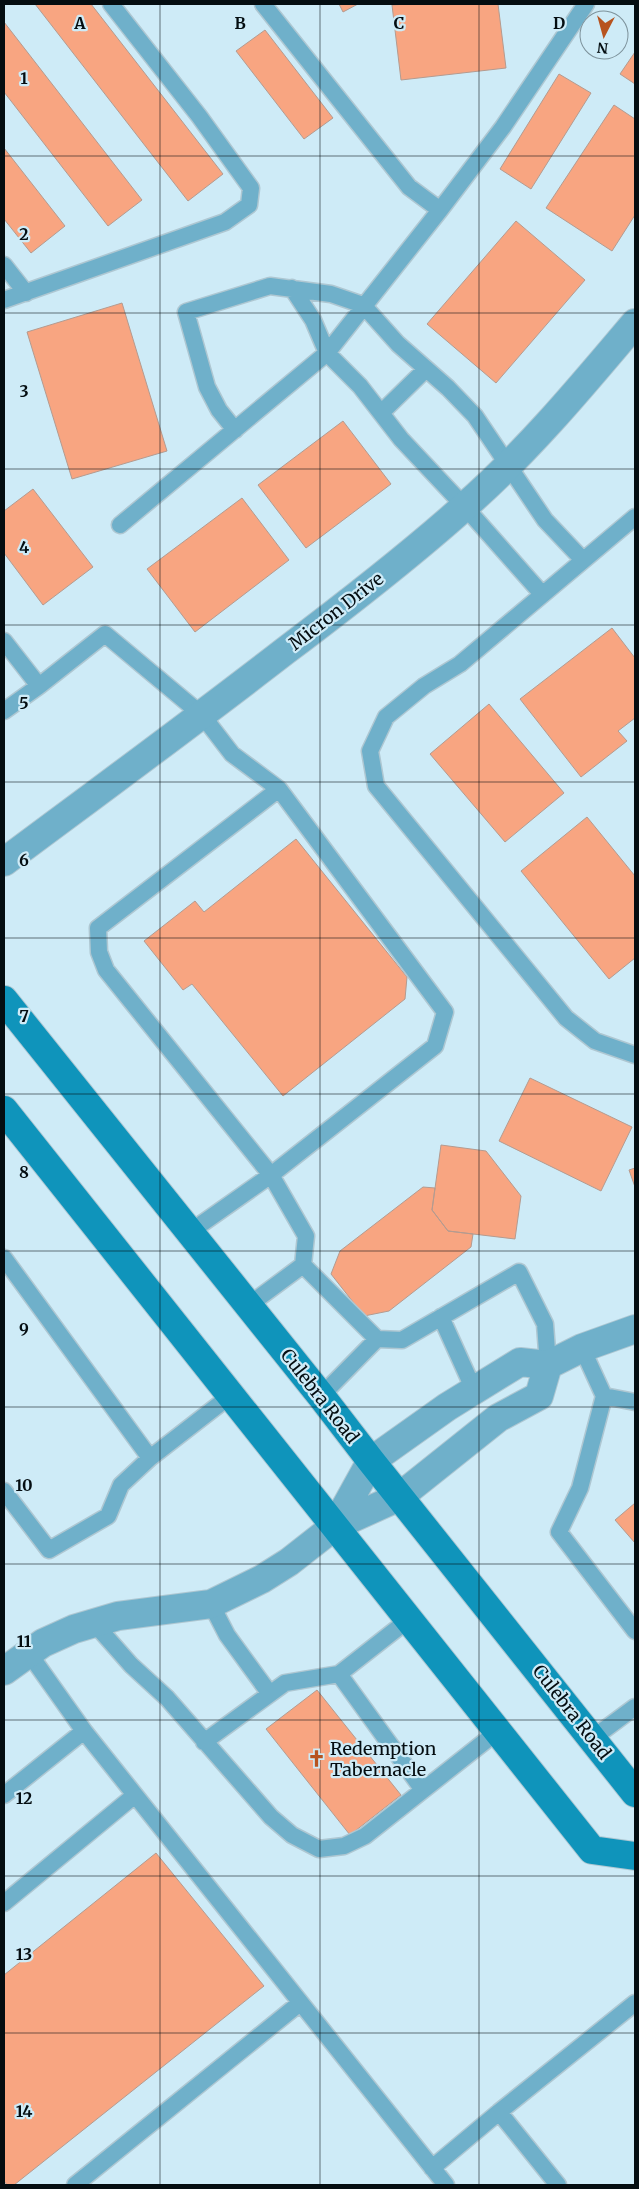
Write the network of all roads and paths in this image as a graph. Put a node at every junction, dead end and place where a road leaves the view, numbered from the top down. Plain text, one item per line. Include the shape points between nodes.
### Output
1 (110, 4) edge
2 (263, 4) edge
3 (586, 4) edge
4 (440, 210) junction
5 (4, 265) edge
6 (292, 288) junction
7 (26, 293) junction
8 (4, 300) edge
9 (363, 305) junction
10 (635, 324) edge
11 (327, 353) junction
12 (426, 369) junction
13 (381, 413) junction
14 (235, 430) junction
15 (508, 465) junction
16 (465, 507) junction
17 (635, 517) edge
18 (120, 525) dead end
19 (583, 560) junction
20 (542, 594) junction
21 (4, 641) edge
22 (40, 686) junction
23 (4, 711) edge
24 (202, 714) junction
25 (279, 790) junction
26 (4, 862) edge
27 (4, 1000) edge
28 (635, 1055) edge
29 (4, 1110) edge
30 (271, 1175) junction
31 (190, 1232) junction
32 (4, 1258) edge
33 (303, 1265) junction
34 (249, 1305) junction
35 (441, 1317) junction
36 (635, 1329) edge
37 (377, 1339) junction
38 (582, 1348) junction
39 (548, 1365) junction
40 (474, 1390) junction
41 (230, 1396) junction
42 (321, 1396) junction
43 (604, 1396) junction
44 (635, 1402) edge
45 (150, 1458) junction
46 (371, 1461) junction
47 (4, 1491) edge
48 (400, 1497) junction
49 (335, 1526) junction
50 (211, 1604) junction
51 (408, 1620) junction
52 (94, 1623) junction
53 (635, 1631) edge
54 (28, 1652) junction
55 (4, 1671) edge
56 (339, 1674) junction
57 (270, 1694) junction
58 (635, 1707) edge
59 (498, 1731) junction
60 (84, 1732) junction
61 (594, 1738) junction
62 (204, 1742) junction
63 (423, 1790) junction
64 (635, 1793) edge
65 (4, 1795) edge
66 (134, 1795) junction
67 (635, 1854) edge
68 (4, 1904) edge
69 (300, 2003) junction
70 (635, 2004) edge
71 (499, 2112) junction
72 (432, 2168) junction
73 (75, 2185) edge
74 (446, 2185) edge
75 (558, 2185) edge

1 - 7 lane via 199,116 251,188 249,204 225,222
2 - 4 lane via 409,187
3 - 4 lane via 503,127
4 - 9 lane
5 - 7 lane
6 - 9 lane via 331,294
6 - 11 lane via 313,320
6 - 14 lane via 270,286 186,312 207,387
7 - 8 lane
9 - 11 lane
9 - 12 lane
10 - 15 street, Micron Drive
11 - 13 lane
11 - 14 lane
12 - 13 lane
12 - 15 lane via 475,416
13 - 16 lane
14 - 18 lane
15 - 16 street, Micron Drive
15 - 19 lane via 545,520
16 - 20 lane
16 - 24 street, Micron Drive via 359,594
17 - 19 lane
19 - 20 lane
20 - 28 lane via 460,664 424,686 386,717 370,751 376,786 566,1018 596,1040
21 - 22 lane
22 - 23 lane
22 - 24 lane via 105,634
24 - 25 lane via 232,754
24 - 26 street, Micron Drive
25 - 30 lane via 444,1012 435,1046
25 - 30 lane via 98,928 99,952 106,970
27 - 31 main road, Culebra Road
29 - 41 main road
30 - 31 lane
30 - 33 lane via 306,1236
31 - 34 main road, Culebra Road
32 - 45 lane
33 - 34 lane
33 - 37 lane
34 - 42 main road, Culebra Road
35 - 37 lane via 402,1340
35 - 39 lane via 519,1272 545,1324
35 - 40 lane
36 - 38 street
37 - 42 lane
38 - 39 street
38 - 43 lane
39 - 40 street via 520,1362
39 - 48 street via 539,1396 498,1418
40 - 46 street
41 - 45 lane
41 - 49 main road
42 - 46 main road, Culebra Road
43 - 44 lane
43 - 53 lane via 580,1488 559,1532
45 - 47 lane via 121,1485 108,1516 49,1550
46 - 48 main road, Culebra Road
46 - 49 street
48 - 49 street
48 - 61 main road, Culebra Road
49 - 50 street via 262,1580
49 - 51 main road
50 - 52 street via 118,1616
50 - 57 lane via 227,1635
51 - 56 lane
51 - 59 main road
52 - 54 street via 60,1634
52 - 62 lane via 131,1665 167,1698
54 - 55 street
54 - 60 lane
56 - 57 lane via 285,1683
56 - 63 lane
57 - 62 lane
58 - 61 lane
59 - 63 lane
59 - 67 main road via 592,1850
60 - 65 lane
60 - 66 lane
61 - 64 main road, Culebra Road
62 - 63 lane via 271,1818 292,1835 319,1849 344,1846 365,1836
66 - 68 lane
66 - 69 lane
69 - 72 lane
69 - 73 lane
70 - 71 lane
71 - 72 lane
71 - 75 lane
72 - 74 lane

